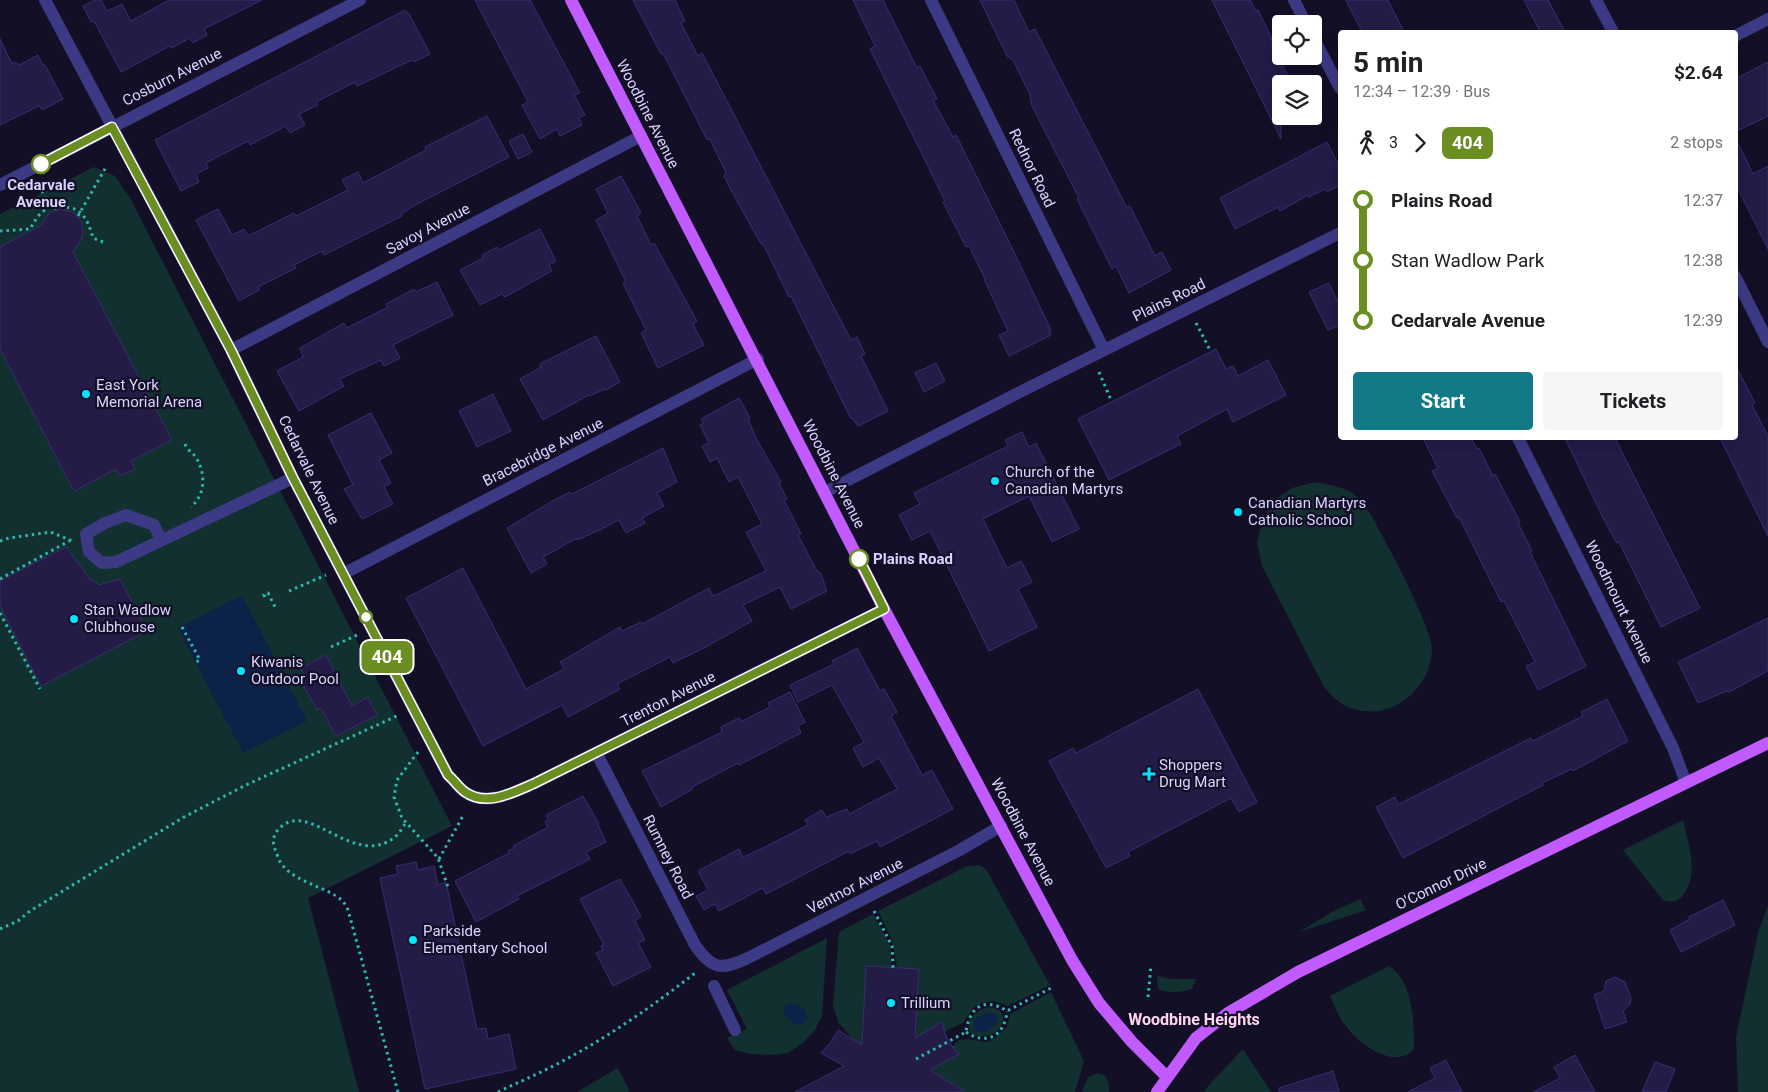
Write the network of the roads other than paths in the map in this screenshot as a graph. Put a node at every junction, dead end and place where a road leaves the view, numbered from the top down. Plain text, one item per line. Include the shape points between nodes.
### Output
1 (45, 0) edge
2 (360, 0) edge
3 (571, 0) edge
4 (931, 0) edge
5 (1294, 0) edge
6 (1596, 0) edge
7 (1302, 15) edge
8 (1768, 20) edge
9 (1612, 30) edge
10 (1738, 35) edge
11 (1322, 54) edge
12 (1338, 84) edge
13 (112, 127) junction
14 (641, 136) junction
15 (0, 185) edge
16 (1338, 234) edge
17 (1738, 282) edge
18 (1768, 342) edge
19 (231, 350) junction
20 (1104, 350) junction
21 (758, 359) junction
22 (1519, 440) edge
23 (293, 478) junction
24 (825, 492) junction
25 (161, 540) junction
26 (343, 574) junction
27 (884, 609) junction
28 (1768, 743) edge
29 (597, 754) junction
30 (1686, 783) junction
31 (463, 791) joint
32 (1001, 826) junction
33 (720, 967) joint
34 (714, 986) dead end
35 (735, 1030) dead end
36 (1167, 1077) junction
37 (1157, 1092) edge

1 - 13 street, Cedarvale Avenue
2 - 13 street, Cosburn Avenue
3 - 14 main road, Woodbine Avenue
4 - 20 street, Rednor Road
5 - 7 street
6 - 9 street
8 - 10 street
11 - 12 street
13 - 15 street, Cosburn Avenue
13 - 19 street, Cedarvale Avenue
14 - 19 street, Savoy Avenue
14 - 21 main road, Woodbine Avenue
16 - 20 street, Plains Road
17 - 18 street
19 - 23 street, Cedarvale Avenue
20 - 24 street, Plains Road
21 - 24 main road, Woodbine Avenue
21 - 26 street, Bracebridge Avenue
22 - 30 street, Woodmount Avenue via 1669,739
23 - 25 street
23 - 26 street, Cedarvale Avenue
24 - 27 main road, Woodbine Avenue
25 - 25 street via 154,525 126,515 86,534 89,552 102,563 116,562
26 - 31 street, Cedarvale Avenue via 448,775
27 - 29 street, Trenton Avenue
27 - 32 main road, Woodbine Avenue
28 - 30 main road, O'Connor Drive
29 - 31 street, Trenton Avenue via 509,795 491,799 474,797
29 - 33 street, Rumney Road via 695,945 706,961
30 - 36 main road, O'Connor Drive via 1298,972 1228,1013 1196,1038
32 - 33 street, Ventnor Avenue via 748,958
32 - 36 main road, Woodbine Avenue via 1072,960 1099,1003
34 - 35 street
36 - 37 main road, O'Connor Drive

